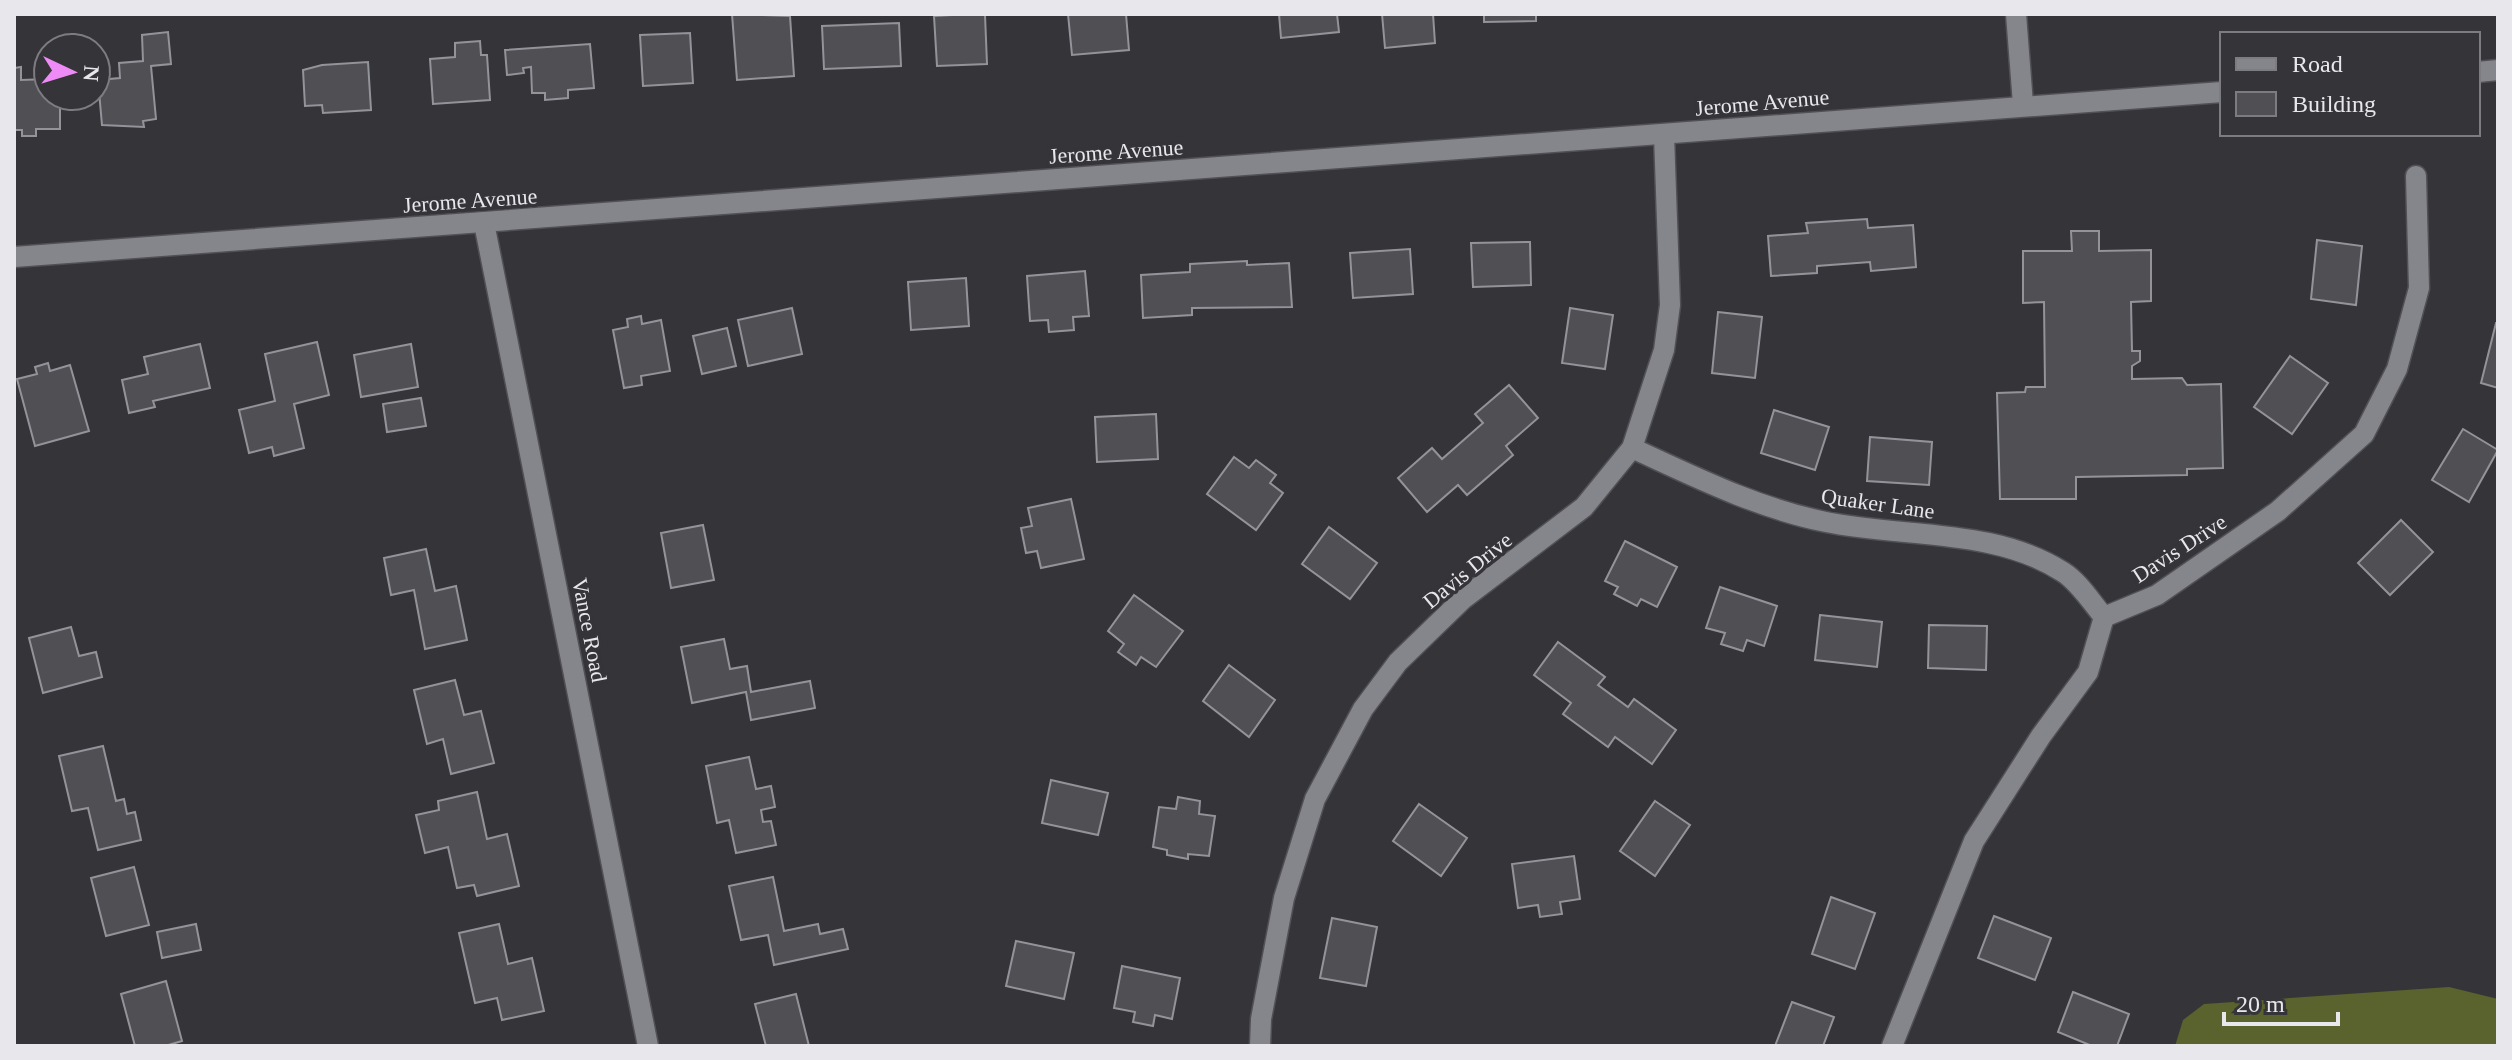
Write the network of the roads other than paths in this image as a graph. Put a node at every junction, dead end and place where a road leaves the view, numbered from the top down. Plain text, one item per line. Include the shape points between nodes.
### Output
1 (2016, 14) edge
2 (2220, 92) edge
3 (2023, 104) junction
4 (1664, 135) junction
5 (2416, 176) dead end
6 (484, 223) junction
7 (14, 257) edge
8 (1632, 448) junction
9 (2104, 617) junction
10 (648, 1046) edge
11 (1260, 1046) edge
12 (1892, 1046) edge

1 - 3 street
2 - 3 street, Jerome Avenue
3 - 4 street, Jerome Avenue
4 - 6 street, Jerome Avenue
4 - 8 street, Davis Drive via 1670,305 1664,350
5 - 9 street, Davis Drive via 2419,288 2397,369 2364,434 2278,511 2157,595
6 - 7 street, Jerome Avenue
6 - 10 street, Vance Road
8 - 9 street, Quaker Lane via 1737,496 1823,522 1902,535 1959,537 2021,551 2066,573
8 - 11 street, Davis Drive via 1584,507 1463,599 1398,662 1363,709 1315,799 1284,898
9 - 12 street via 2088,672 1974,841

